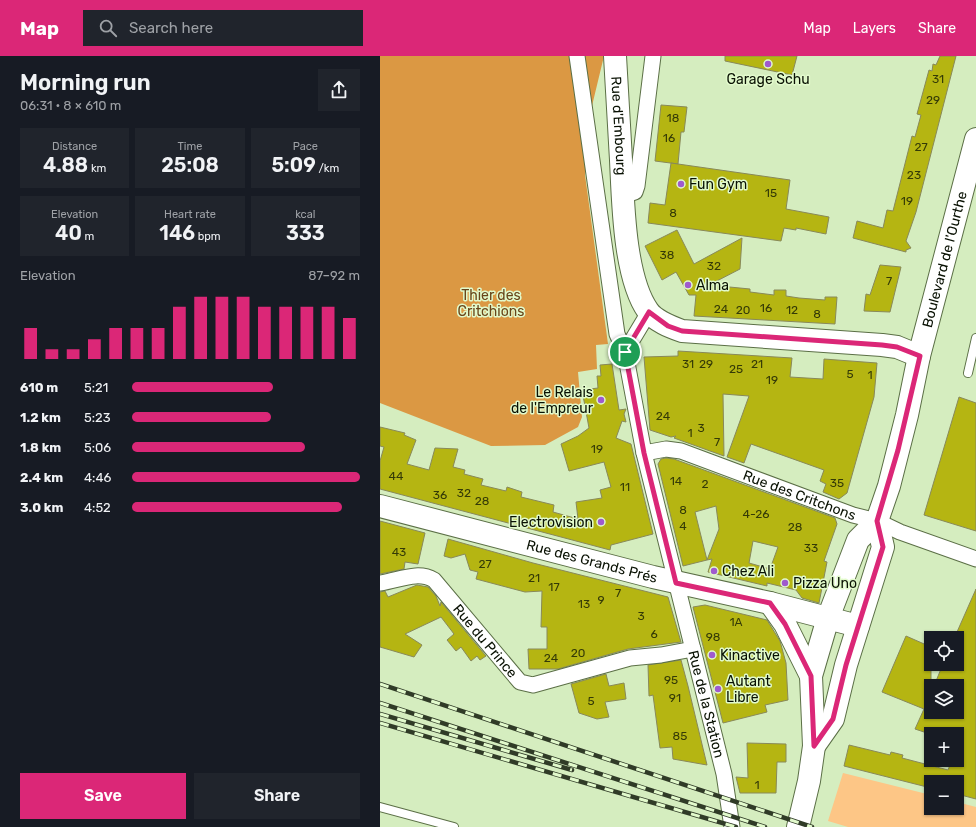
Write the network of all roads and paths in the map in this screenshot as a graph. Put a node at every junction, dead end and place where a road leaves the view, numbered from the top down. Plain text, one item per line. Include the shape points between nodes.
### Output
1 (577, 56) edge
2 (615, 56) edge
3 (653, 56) edge
4 (975, 149) edge
5 (623, 196) junction
6 (649, 312) junction
7 (976, 338) edge
8 (625, 352) junction
9 (920, 356) junction
10 (968, 373) dead end
11 (644, 453) junction
12 (380, 506) edge
13 (877, 521) junction
14 (976, 559) edge
15 (380, 583) edge
16 (676, 583) junction
17 (770, 603) junction
18 (828, 618) junction
19 (858, 626) junction
20 (693, 649) junction
21 (811, 676) junction
22 (814, 746) junction
23 (380, 807) edge
24 (454, 827) edge
25 (732, 827) edge
26 (798, 827) edge

1 - 8 street via 615,327
2 - 5 main road, Rue d'Embourg
3 - 5 street via 637,186 635,192
4 - 9 main road, Boulevard de l'Ourthe
5 - 6 main road, Rue d'Embourg via 628,246 640,296
6 - 8 street
6 - 9 main road via 668,326 682,331 882,345 897,347
7 - 10 lane
8 - 11 street
9 - 13 main road, Boulevard de l'Ourthe via 900,443
11 - 13 street, Rue des Critchons via 666,449 681,451 854,515
11 - 16 street
12 - 16 main road, Rue des Grands Prés
13 - 14 street, Rue des Critchons via 900,532
13 - 18 main road via 858,540
13 - 19 main road via 883,547
15 - 20 street, Rue du Prince via 394,582 416,575 434,580 520,682 533,685 630,658
16 - 17 main road, Rue des Grands Prés
16 - 20 street, Rue de la Station
17 - 18 main road, Rue des Grands Prés
17 - 21 main road via 785,624
18 - 19 main road, Rue des Grands Prés
18 - 21 main road
19 - 22 main road via 833,719
20 - 25 street, Rue de la Station via 724,774
21 - 22 main road
22 - 26 main road
23 - 24 lane

